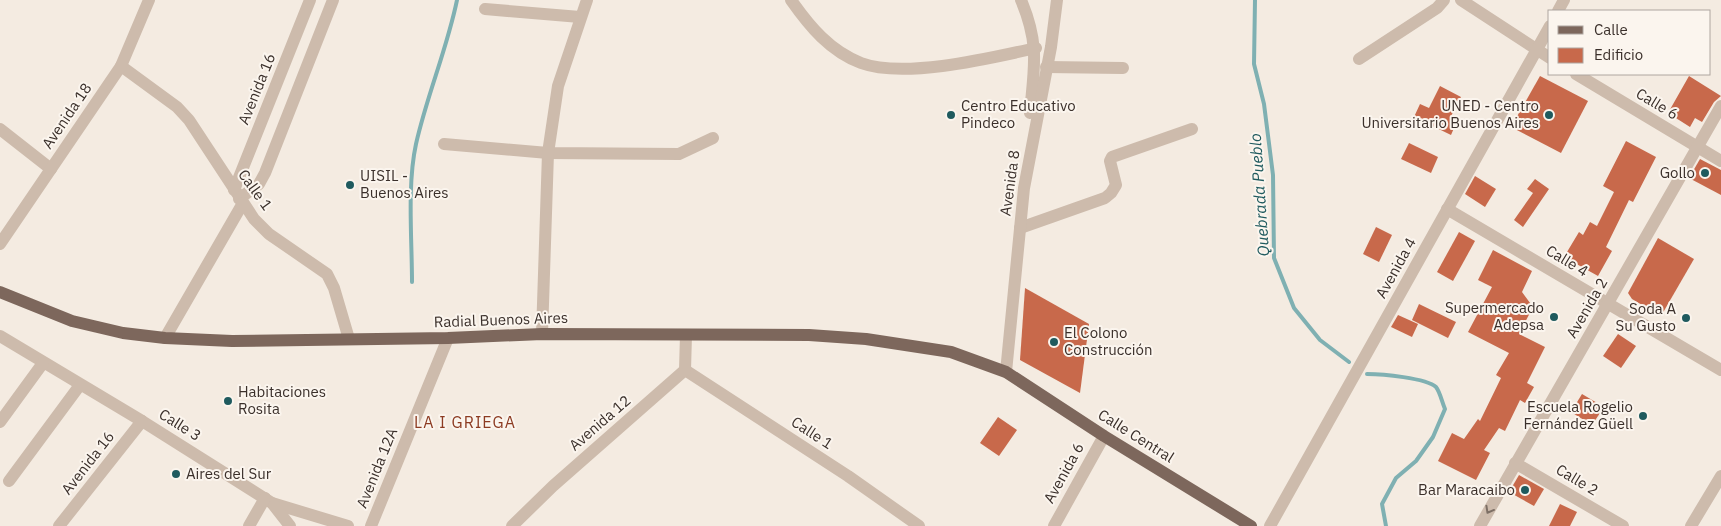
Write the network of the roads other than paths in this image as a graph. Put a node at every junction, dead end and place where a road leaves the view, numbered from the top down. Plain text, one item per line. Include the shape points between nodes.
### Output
1 (150, 0) edge
2 (310, 0) edge
3 (333, 0) edge
4 (587, 0) edge
5 (791, 0) edge
6 (1021, 0) edge
7 (1057, 0) edge
8 (1444, 0) edge
9 (1461, 0) edge
10 (485, 9) dead end
11 (580, 17) junction
12 (1548, 29) edge
13 (1036, 48) junction
14 (1536, 50) junction
15 (1548, 57) edge
16 (1359, 59) dead end
17 (121, 66) junction
18 (1046, 67) junction
19 (1123, 68) dead end
20 (1578, 75) edge
21 (1721, 106) edge
22 (1192, 128) dead end
23 (0, 129) edge
24 (713, 138) dead end
25 (444, 144) dead end
26 (1697, 147) junction
27 (548, 153) junction
28 (1721, 161) edge
29 (52, 169) junction
30 (1024, 188) junction
31 (239, 197) junction
32 (1448, 209) junction
33 (1020, 228) junction
34 (0, 244) edge
35 (0, 292) edge
36 (1608, 304) junction
37 (542, 334) junction
38 (686, 335) junction
39 (0, 336) edge
40 (165, 338) junction
41 (448, 338) junction
42 (349, 340) junction
43 (43, 363) junction
44 (685, 370) junction
45 (1721, 370) edge
46 (1006, 372) junction
47 (80, 385) junction
48 (142, 421) junction
49 (0, 422) edge
50 (1104, 436) junction
51 (1515, 463) junction
52 (1721, 476) edge
53 (9, 481) dead end
54 (268, 500) junction
55 (59, 526) edge
56 (249, 526) edge
57 (290, 526) edge
58 (348, 526) edge
59 (371, 526) edge
60 (512, 526) edge
61 (919, 526) edge
62 (1054, 526) edge
63 (1250, 526) edge
64 (1270, 526) edge
65 (1480, 526) edge
66 (1623, 526) edge
67 (1691, 526) edge

1 - 17 street, Avenida 18
2 - 31 street, Avenida 16
3 - 31 street via 265,173 259,184
4 - 11 street
5 - 13 street via 812,30 839,51 862,63 890,68 960,64
6 - 13 street
7 - 18 street, Avenida 8
8 - 16 street via 1437,8
9 - 14 street
10 - 11 street
11 - 27 street via 558,86
12 - 14 street, Avenida 4
13 - 30 street
14 - 15 street
14 - 32 street, Avenida 4
17 - 29 street, Avenida 18
17 - 31 street, Calle 1 via 177,107 189,120
18 - 19 street
18 - 30 street, Avenida 8
20 - 26 street, Calle 6
21 - 26 street, Avenida 2
22 - 33 street via 1112,156 1110,161 1116,185 1112,194
23 - 29 street
24 - 27 street via 679,154
25 - 27 street
26 - 28 street, Calle 6
26 - 36 street, Avenida 2
27 - 37 street
29 - 34 street, Avenida 18
30 - 33 street, Avenida 8
31 - 40 street, Avenida 16
31 - 42 street, Calle 1 via 269,234 326,274 334,288
32 - 36 street, Calle 4
32 - 64 street, Avenida 4
33 - 46 street, Avenida 8
35 - 40 main road, Radial Buenos Aires via 72,321 123,334
36 - 45 street, Calle 4
36 - 51 street, Avenida 2
37 - 38 main road, Radial Buenos Aires
37 - 41 main road, Radial Buenos Aires
38 - 44 street
38 - 46 main road, Radial Buenos Aires via 808,334 866,339 951,352
39 - 43 street, Calle 3
40 - 42 main road, Radial Buenos Aires
41 - 42 main road, Radial Buenos Aires
41 - 59 street, Avenida 12A
43 - 47 street, Calle 3
43 - 49 street
44 - 60 street, Avenida 12
44 - 61 street, Calle 1
46 - 50 main road, Calle Central
47 - 48 street, Calle 3
47 - 53 street
48 - 54 street, Calle 3
48 - 55 street, Avenida 16
50 - 62 street, Avenida 6
50 - 63 main road, Calle Central
51 -> 65 street, Avenida 2
51 - 66 street, Calle 2
52 - 67 street
54 - 56 street
54 - 57 street
54 - 58 street, Calle 3

